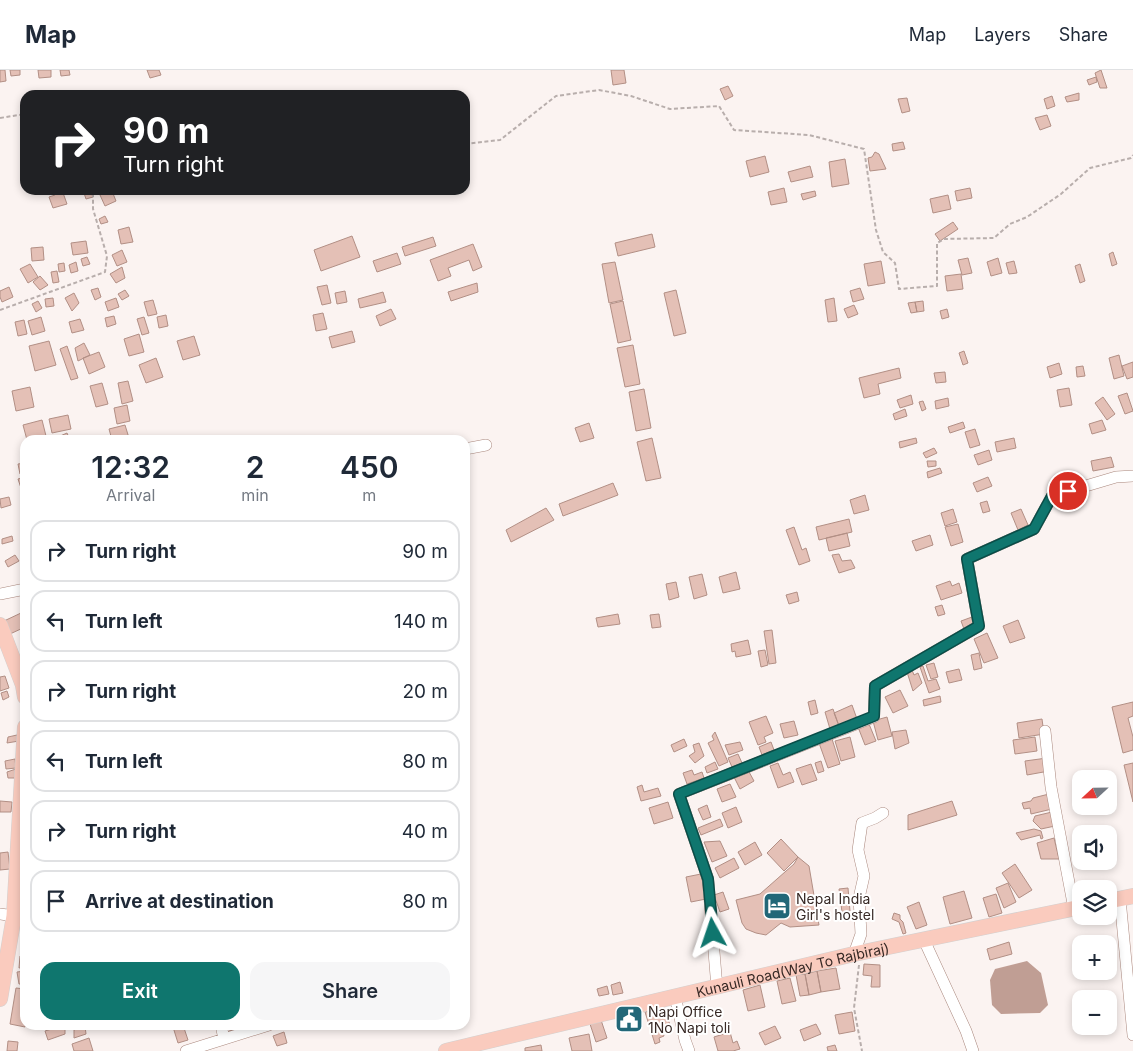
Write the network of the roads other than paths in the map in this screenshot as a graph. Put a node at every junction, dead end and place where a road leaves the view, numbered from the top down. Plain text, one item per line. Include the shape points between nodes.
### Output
1 (486, 445) dead end
2 (470, 448) edge
3 (1133, 476) edge
4 (20, 590) edge
5 (0, 594) edge
6 (0, 625) edge
7 (20, 678) edge
8 (1045, 731) dead end
9 (883, 813) dead end
10 (20, 862) edge
11 (1072, 885) edge
12 (1121, 899) edge
13 (1072, 909) edge
14 (7, 915) edge
15 (924, 940) junction
16 (857, 953) junction
17 (717, 988) junction
18 (675, 996) junction
19 (0, 999) edge
20 (222, 1030) edge
21 (254, 1030) edge
22 (1133, 1035) edge
23 (224, 1039) junction
24 (186, 1051) edge
25 (446, 1051) edge
26 (689, 1051) edge
27 (973, 1051) edge

1 - 2 street
3 - 17 street via 1116,477 1052,496 1034,529 967,559 979,626 875,686 874,716 679,794 708,879
4 - 5 street
6 - 7 main road
8 - 11 street via 1051,787
9 - 16 street via 862,823 858,850 864,876
10 - 14 main road
12 - 22 street
13 - 15 main road, Kunauli Road(Way To Rajbiraj)
14 - 19 main road
15 - 16 main road, Kunauli Road(Way To Rajbiraj)
15 - 27 street
16 - 17 main road, Kunauli Road(Way To Rajbiraj)
17 - 18 main road, Kunauli Road(Way To Rajbiraj)
18 - 25 main road, Kunauli Road(Way To Rajbiraj)
18 - 26 street
20 - 23 street
21 - 23 street
23 - 24 street

